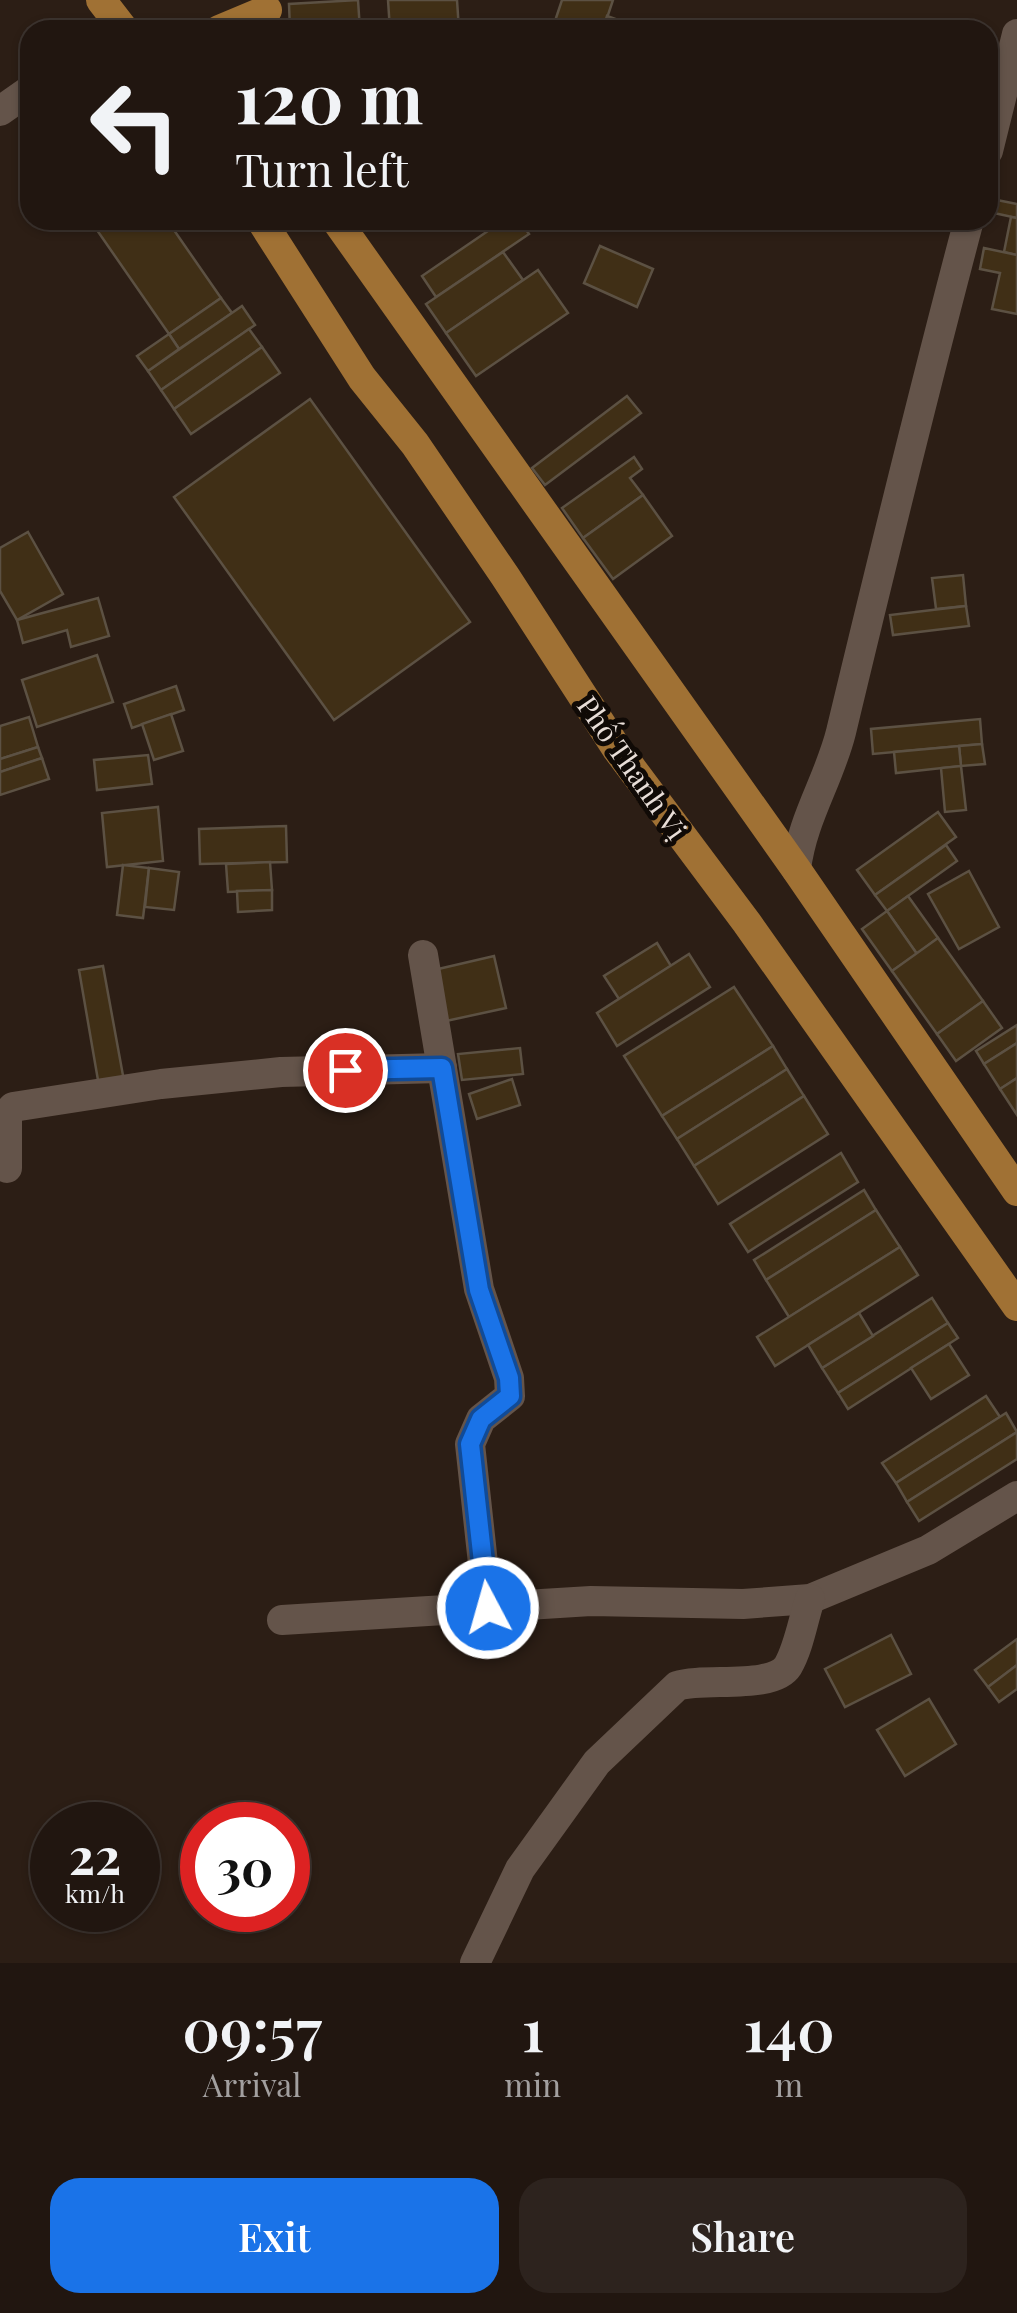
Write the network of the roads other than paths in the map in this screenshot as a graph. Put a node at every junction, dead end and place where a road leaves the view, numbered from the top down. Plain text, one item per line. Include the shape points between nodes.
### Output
1 (1017, 34) edge
2 (998, 111) edge
3 (269, 230) edge
4 (343, 230) edge
5 (966, 230) edge
6 (796, 869) junction
7 (423, 954) dead end
8 (442, 1068) junction
9 (7, 1168) dead end
10 (1017, 1191) edge
11 (1017, 1306) edge
12 (1017, 1496) edge
13 (810, 1599) junction
14 (488, 1608) junction
15 (282, 1620) dead end
16 (475, 1963) edge

1 - 2 street
3 - 11 main road, Phố Thanh Vị via 362,378 415,444 617,749
4 - 6 main road
5 - 6 street via 839,739 800,838
6 - 10 main road
7 - 8 street
8 - 9 street via 280,1072 14,1107 7,1114
8 - 14 street via 479,1290 509,1378 510,1396 481,1419 470,1444
12 - 13 street via 928,1550
13 - 14 street
13 - 16 street via 787,1668 774,1678 676,1686 597,1762 520,1868
14 - 15 street

